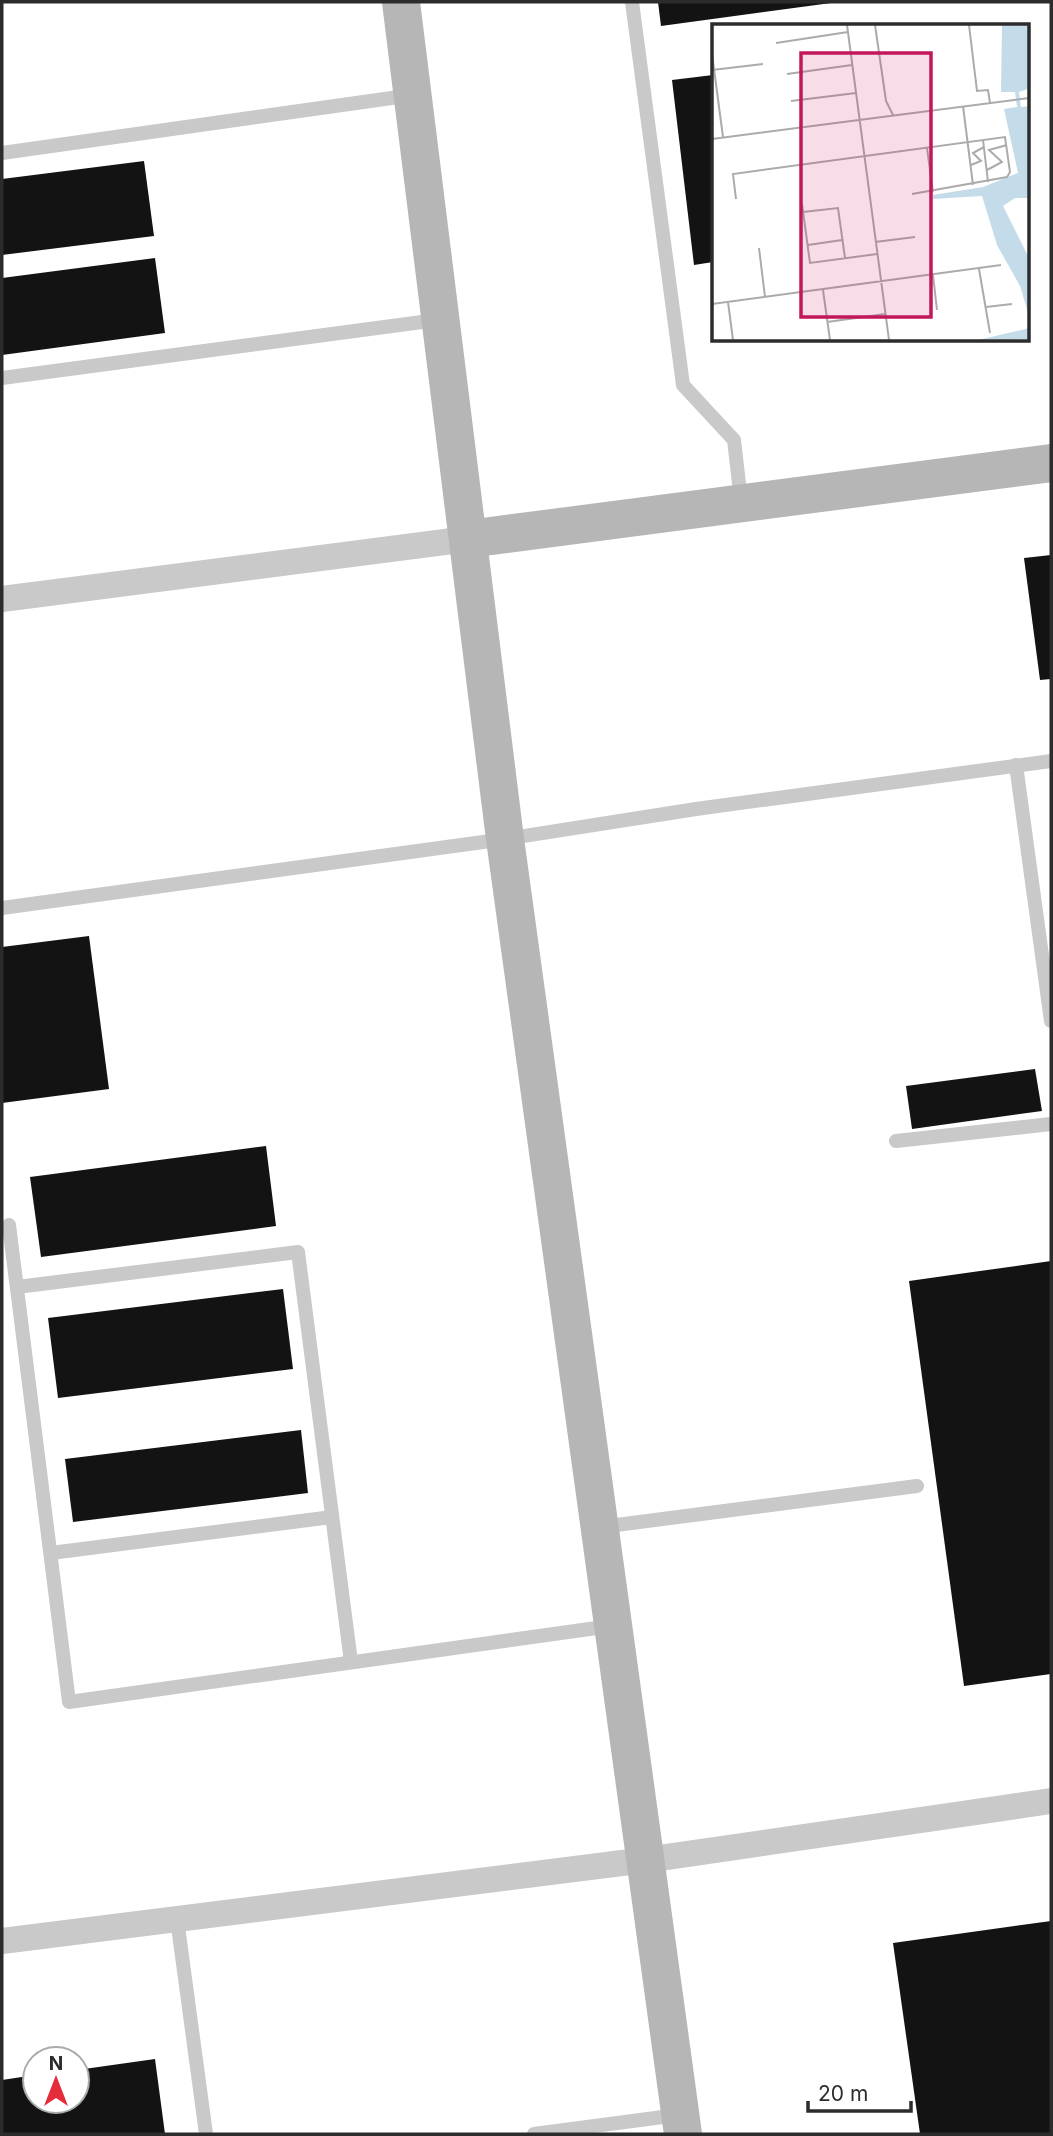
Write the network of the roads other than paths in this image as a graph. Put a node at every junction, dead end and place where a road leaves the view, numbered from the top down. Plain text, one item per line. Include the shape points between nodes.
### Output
1 (401, 2) edge
2 (632, 2) edge
3 (413, 94) junction
4 (2, 153) edge
5 (442, 319) junction
6 (2, 378) edge
7 (1051, 463) edge
8 (742, 504) junction
9 (468, 539) junction
10 (2, 599) edge
11 (1051, 761) edge
12 (1016, 765) junction
13 (505, 839) junction
14 (2, 908) edge
15 (1051, 1021) edge
16 (1051, 1124) edge
17 (896, 1141) dead end
18 (9, 1225) dead end
19 (17, 1287) junction
20 (917, 1486) dead end
21 (332, 1517) junction
22 (600, 1527) junction
23 (51, 1553) junction
24 (613, 1626) junction
25 (351, 1662) junction
26 (1051, 1801) edge
27 (646, 1860) junction
28 (177, 1919) junction
29 (2, 1941) edge
30 (682, 2124) edge
31 (206, 2134) edge
32 (534, 2134) edge

1 - 3 street
2 - 8 lane via 683,385 734,440
3 - 4 lane
3 - 5 street
5 - 6 lane
5 - 9 street
7 - 8 street
8 - 9 street
9 - 10 street
9 - 13 street
11 - 12 lane
12 - 13 lane
12 - 15 lane
13 - 14 lane
13 - 22 street
16 - 17 lane
18 - 19 lane
19 - 21 lane via 298,1252
19 - 23 lane
20 - 22 lane
21 - 23 lane
21 - 25 lane
22 - 24 street
23 - 25 lane via 69,1702
24 - 25 lane
24 - 27 street
26 - 27 street
27 - 28 street
27 - 30 street
28 - 29 street
28 - 31 lane
30 - 32 lane

